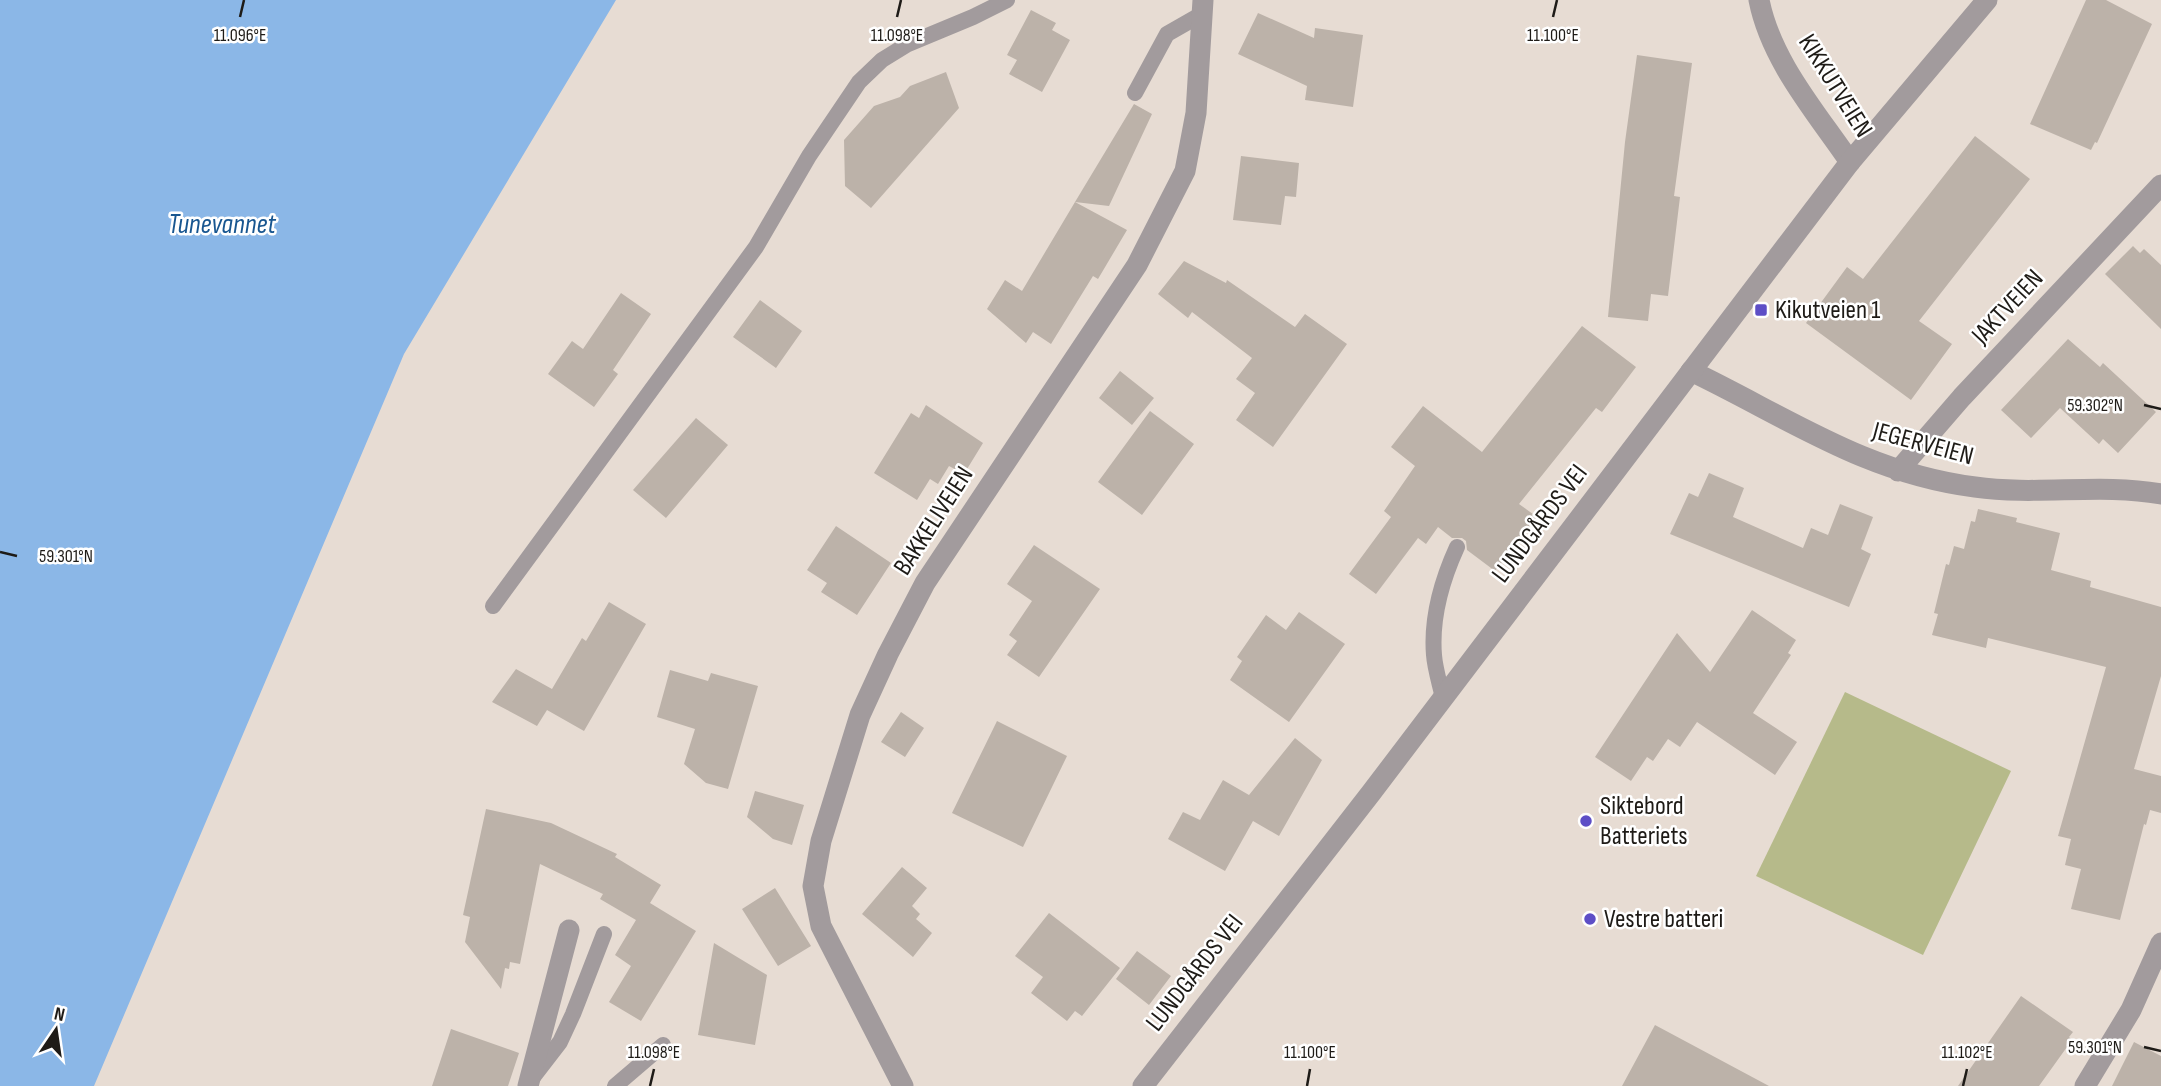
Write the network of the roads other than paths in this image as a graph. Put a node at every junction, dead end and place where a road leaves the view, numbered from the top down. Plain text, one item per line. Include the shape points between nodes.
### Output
1 (1007, 0) edge
2 (1759, 0) edge
3 (1987, 0) edge
4 (1202, 7) edge
5 (1135, 93) dead end
6 (1850, 162) junction
7 (2161, 185) edge
8 (1691, 371) junction
9 (1898, 471) junction
10 (2161, 494) edge
11 (1457, 547) dead end
12 (493, 606) dead end
13 (1443, 698) junction
14 (569, 930) dead end
15 (604, 934) dead end
16 (2161, 943) edge
17 (663, 1045) dead end
18 (528, 1084) edge
19 (615, 1086) edge
20 (903, 1086) edge
21 (1143, 1086) edge
22 (2085, 1086) edge

1 - 12 lane via 908,44 859,82 808,156 756,247
2 - 6 street, KIKKUTVEIEN via 1782,63
3 - 6 street, LUNDGÅRDS VEI
4 - 5 lane via 1167,34
4 - 20 street, BAKKELIVEIEN via 1196,113 1185,171 1137,265 925,583 860,716 821,841 813,886 821,926
6 - 8 street, LUNDGÅRDS VEI
7 - 9 street, JAKTVEIEN
8 - 9 street, JEGERVEIEN via 1822,440
8 - 13 street, LUNDGÅRDS VEI
9 - 10 street, JEGERVEIEN via 2008,491 2138,490
11 - 13 lane via 1444,576 1436,615 1434,655
13 - 21 street, LUNDGÅRDS VEI
14 - 18 street
15 - 18 lane via 560,1042
16 - 22 street via 2131,1010
17 - 19 lane

